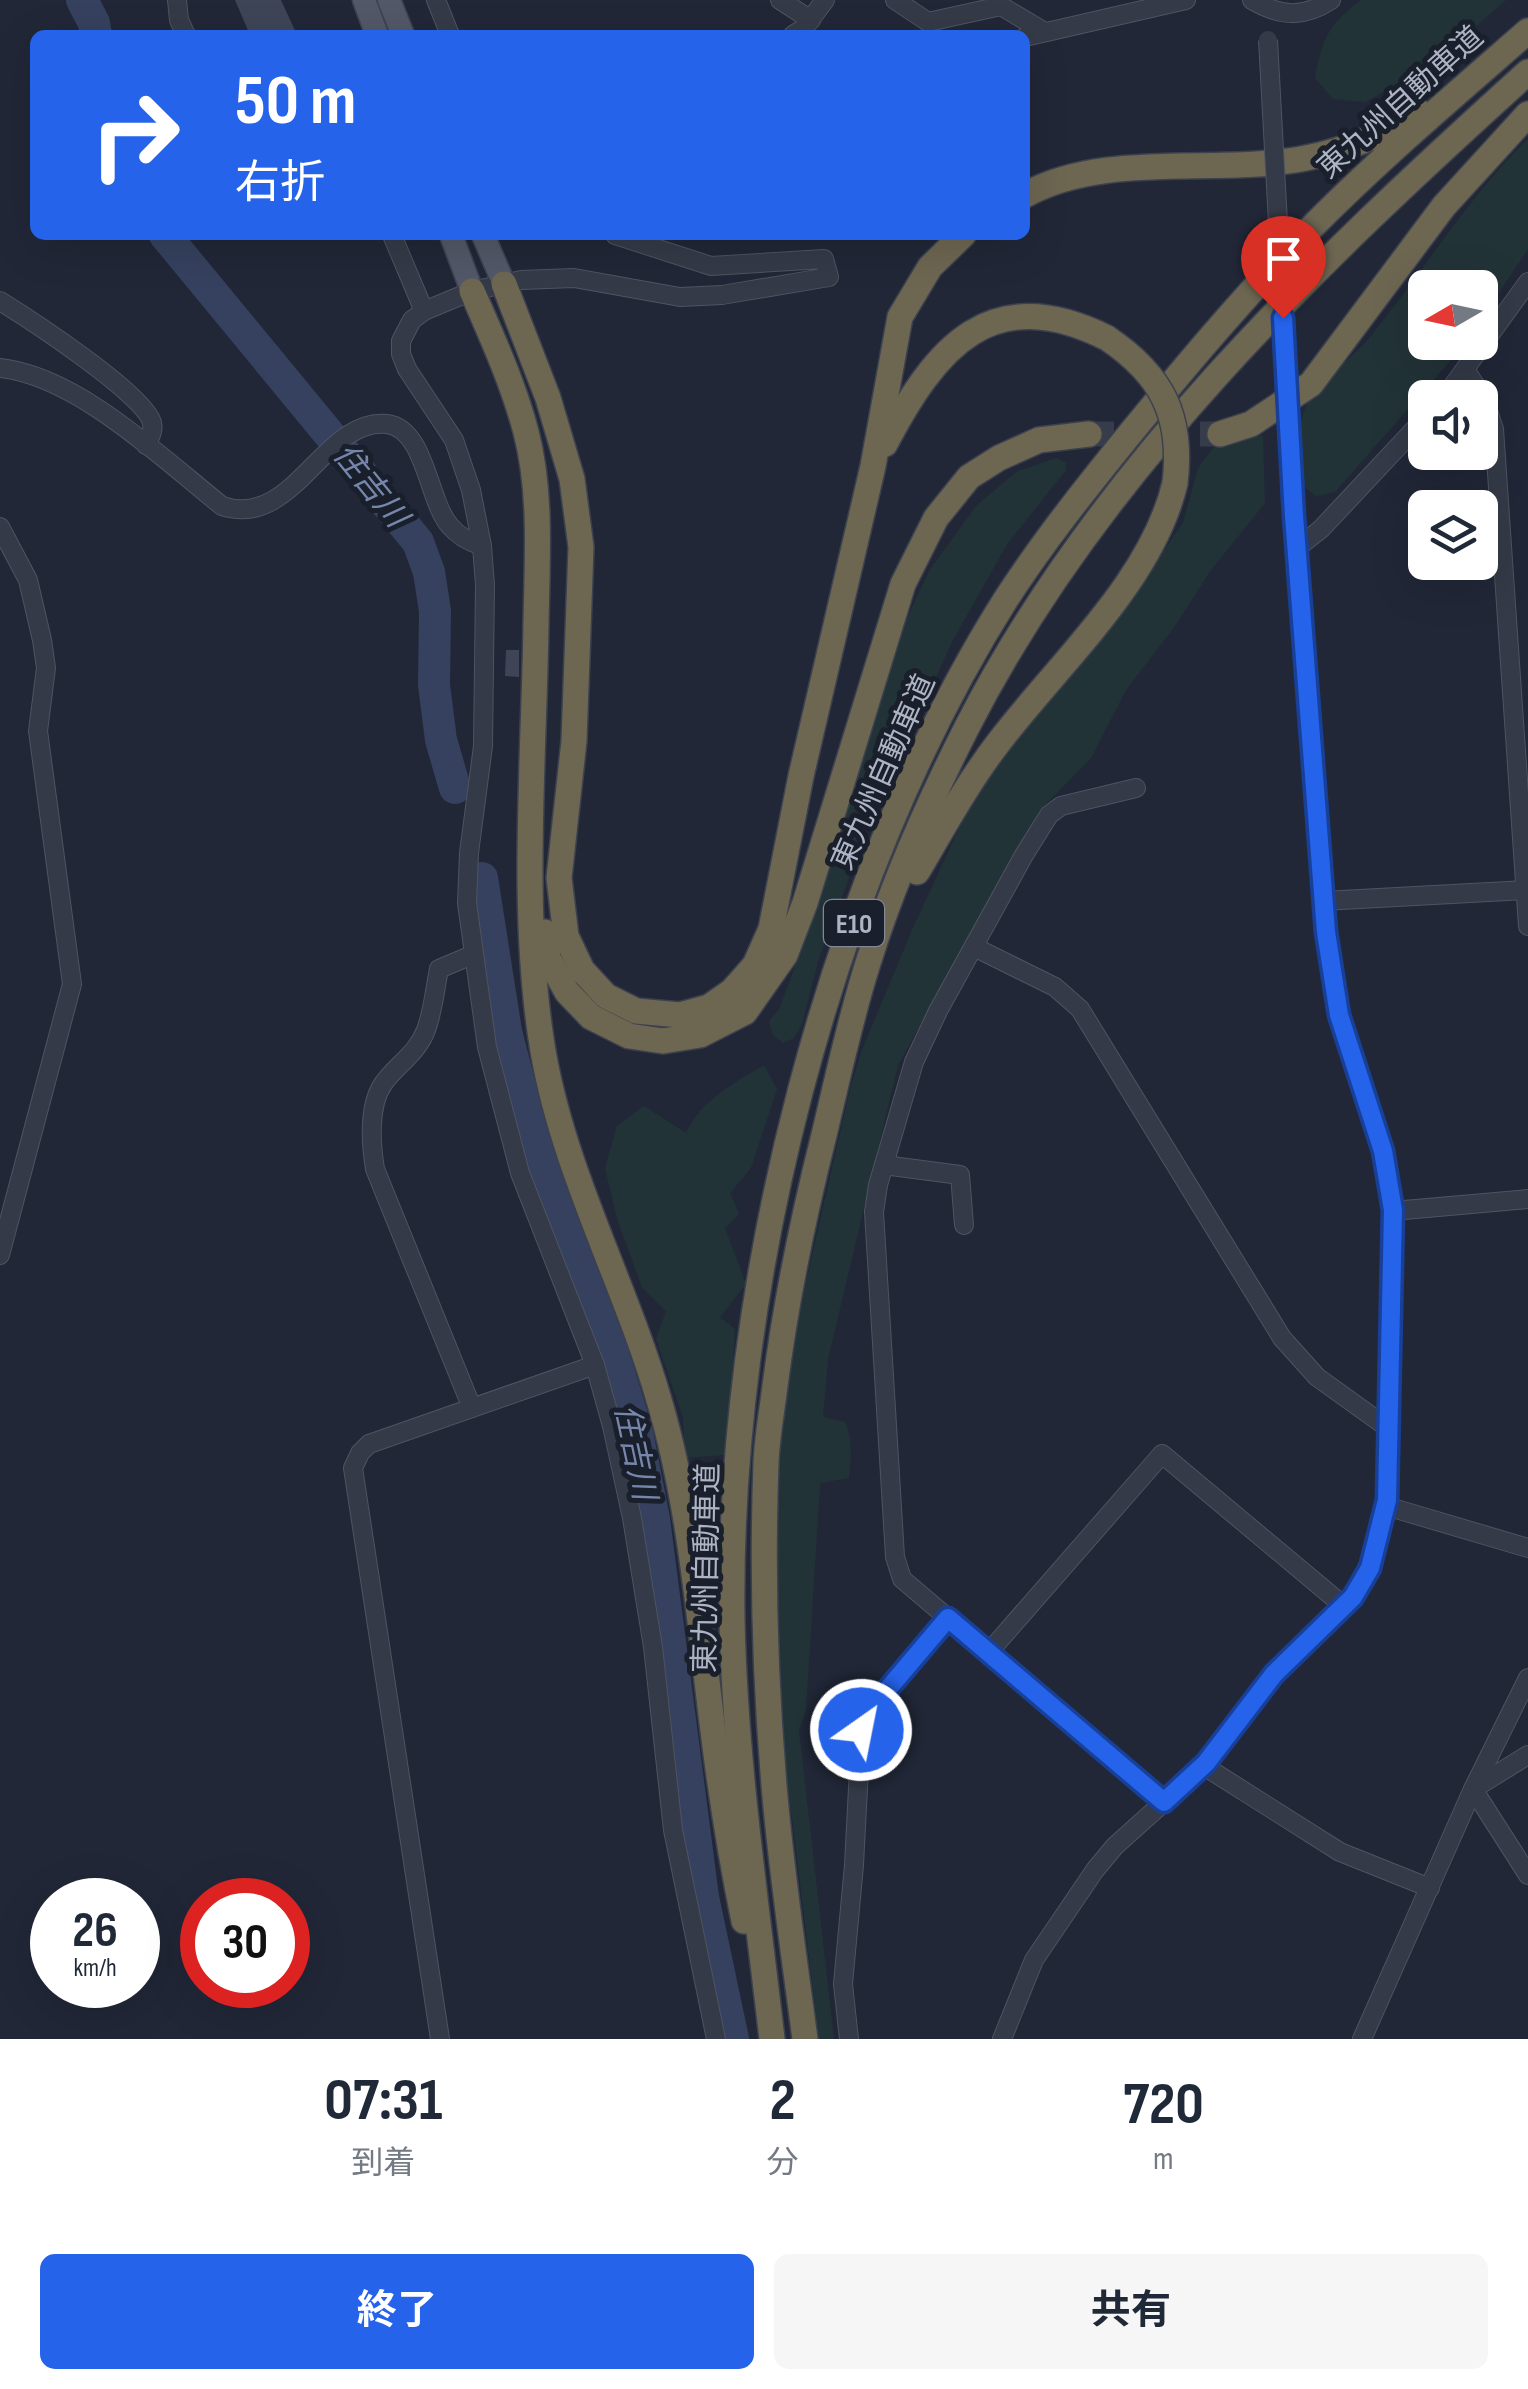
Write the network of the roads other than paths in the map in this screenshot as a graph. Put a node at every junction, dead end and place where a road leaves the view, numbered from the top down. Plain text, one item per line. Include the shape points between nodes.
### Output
1 (177, 0) edge
2 (364, 0) edge
3 (389, 0) edge
4 (436, 0) edge
5 (780, 0) edge
6 (826, 0) edge
7 (895, 0) edge
8 (1186, 0) edge
9 (1331, 0) edge
10 (1260, 2) edge
11 (810, 20) junction
12 (184, 30) edge
13 (375, 30) edge
14 (401, 30) edge
15 (448, 30) edge
16 (799, 30) edge
17 (1528, 31) edge
18 (1045, 32) junction
19 (1030, 36) edge
20 (1528, 72) edge
21 (1454, 95) junction
22 (1528, 114) edge
23 (1030, 192) edge
24 (394, 240) edge
25 (453, 240) edge
26 (486, 240) edge
27 (630, 240) edge
28 (958, 240) edge
29 (1528, 282) edge
30 (504, 284) junction
31 (472, 292) junction
32 (0, 300) edge
33 (424, 311) junction
34 (0, 368) edge
35 (1466, 371) junction
36 (1459, 380) edge
37 (1089, 434) tunnel mouth
38 (1220, 434) tunnel mouth
39 (1408, 436) edge
40 (146, 445) junction
41 (873, 466) junction
42 (0, 527) edge
43 (482, 546) junction
44 (1297, 548) junction
45 (1136, 788) dead end
46 (532, 828) junction
47 (1527, 890) edge
48 (1323, 901) junction
49 (1528, 926) edge
50 (974, 947) junction
51 (472, 955) junction
52 (869, 960) junction
53 (884, 1165) junction
54 (1528, 1199) edge
55 (1393, 1210) junction
56 (964, 1225) dead end
57 (0, 1255) edge
58 (595, 1365) junction
59 (472, 1408) junction
60 (1388, 1428) junction
61 (1386, 1506) junction
62 (1528, 1548) edge
63 (1345, 1607) junction
64 (948, 1618) junction
65 (989, 1652) junction
66 (1528, 1678) edge
67 (1528, 1755) edge
68 (1204, 1766) junction
69 (1474, 1789) junction
70 (1164, 1802) junction
71 (1528, 1875) edge
72 (1430, 1888) junction
73 (440, 2039) edge
74 (716, 2039) edge
75 (768, 2039) edge
76 (805, 2039) edge
77 (849, 2039) edge
78 (1002, 2039) edge
79 (1362, 2039) edge

1 - 12 street
2 - 13 main road
3 - 14 main road
4 - 15 street
5 - 11 street
6 - 11 street
7 - 18 street via 928,22 1001,6
8 - 18 street
9 - 10 street via 1304,14
10 - 44 street, bridge via 1268,40
11 - 16 street
17 - 21 highway, 東九州自動車道 / E10
18 - 19 street
20 - 52 highway, 東九州自動車道 / E10 via 1311,275 1112,501 1044,596 970,721
21 - 23 highway via 1352,147 1303,159 1111,171 1048,182
21 - 75 highway, 東九州自動車道 / E10 via 1316,222 1221,326 1030,565 947,700 837,968 798,1107 752,1319 738,1468 734,1638
22 - 38 highway via 1444,206 1311,384 1251,424
24 - 33 street
25 - 31 main road
26 - 30 main road
27 - 30 street via 711,266 824,259 829,277 680,297 574,278
28 - 41 highway via 930,267 900,317
29 - 35 street
30 - 31 street
30 - 41 highway via 563,446 581,547 561,912 582,970 622,1005 666,1016 708,1007 745,978 764,946
31 - 33 street
31 - 46 highway via 526,435 535,492
32 - 40 street via 124,388 152,419
33 - 43 street via 404,331 402,354 454,440
34 - 40 street via 20,370 90,403
35 - 36 street
35 - 47 street via 1494,429
37 - 46 highway via 1039,440 1000,458 970,477 936,518 904,584 786,955 745,1012 700,1034 663,1040 629,1036 591,1017 548,958
39 - 44 street
40 - 43 street via 222,506 240,512 269,505 346,438 390,424 420,454 448,526
41 - 52 highway, bridge via 936,360 963,337 1001,321 1046,315 1107,338 1143,366 1168,405 1176,438 1175,484 1138,566 996,744
42 - 57 street via 28,580 42,640 46,668 38,730 72,984
43 - 51 street via 483,746 467,878
44 - 48 street
45 - 50 street via 1074,800 1049,815
46 - 75 highway via 543,1052 567,1147 659,1399 679,1482 727,1836
47 - 48 street
47 - 49 street
48 - 55 street via 1339,1015 1383,1151
50 - 53 street via 914,1062
50 - 60 street via 1055,987 1080,1009 1282,1338 1317,1377
51 - 58 street via 487,1048 520,1172
51 - 59 street via 440,969 426,1031 378,1094 372,1146 375,1169
52 - 76 highway, 東九州自動車道 / E10 via 802,1223 766,1456 769,1716
53 - 56 street via 960,1174
53 - 64 street via 874,1212 895,1557 902,1579
54 - 55 street
55 - 60 street
58 - 59 street
58 - 74 street via 632,1518 673,1830
59 - 73 street via 369,1444 353,1468
60 - 61 street
61 - 62 street
61 - 63 street via 1370,1568
63 - 65 street via 1162,1454
63 - 68 street via 1274,1674
64 - 65 street
64 - 77 street via 861,1730 843,1984
65 - 70 street
66 - 69 street
67 - 69 street
68 - 70 street
68 - 72 street via 1340,1852
69 - 71 street
69 - 72 street
70 - 78 street via 1105,1857 1054,1926 1026,1974
72 - 79 street

